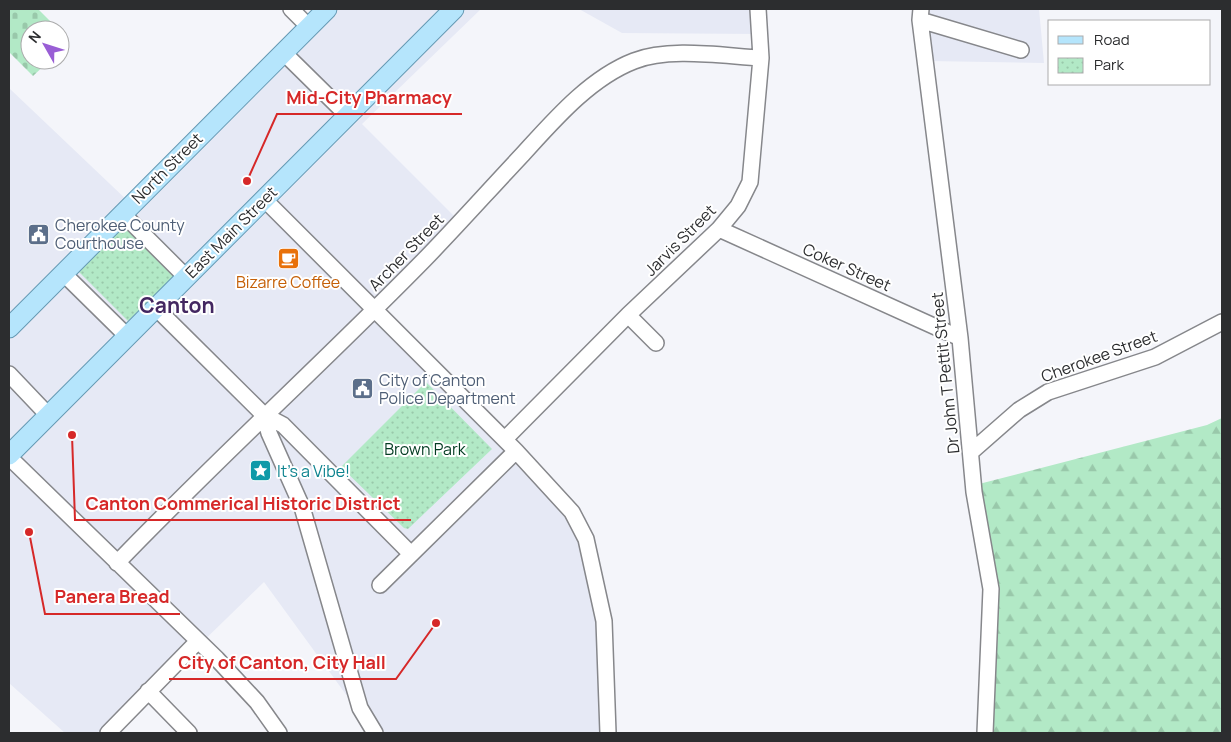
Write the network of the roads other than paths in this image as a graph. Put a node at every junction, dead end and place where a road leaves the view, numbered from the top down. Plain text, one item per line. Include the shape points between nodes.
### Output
1 (291, 9) edge
2 (327, 9) edge
3 (454, 9) edge
4 (758, 9) edge
5 (921, 14) edge
6 (309, 27) junction
7 (1021, 50) dead end
8 (283, 52) junction
9 (761, 58) junction
10 (348, 116) junction
11 (264, 198) junction
12 (122, 213) junction
13 (719, 229) junction
14 (63, 273) junction
15 (186, 277) junction
16 (154, 307) junction
17 (374, 310) junction
18 (628, 315) junction
19 (1222, 322) edge
20 (9, 328) edge
21 (126, 336) junction
22 (960, 338) junction
23 (656, 343) dead end
24 (9, 374) edge
25 (48, 415) junction
26 (264, 415) junction
27 (505, 439) junction
28 (516, 451) junction
29 (971, 452) junction
30 (9, 456) edge
31 (411, 554) junction
32 (117, 563) junction
33 (380, 585) dead end
34 (198, 641) junction
35 (148, 690) junction
36 (108, 733) edge
37 (189, 733) edge
38 (279, 733) edge
39 (375, 733) edge
40 (608, 733) edge
41 (985, 733) edge

1 - 6 street
2 - 6 main road, North Street
3 - 10 main road, East Main Street
4 - 9 street, Jarvis Street
5 - 7 street
5 - 22 street, Dr John T Pettit Street
6 - 8 main road, North Street
8 - 10 street
8 - 12 main road, North Street
9 - 13 street, Jarvis Street via 750,182 738,206
9 - 17 street, Archer Street via 659,55 635,60 617,69 590,88 545,130
10 - 11 main road, East Main Street
11 - 15 main road, East Main Street
11 - 17 street
12 - 14 main road, North Street
12 - 15 street
13 - 18 street, Jarvis Street
13 - 22 street, Coker Street
14 - 20 main road, North Street
14 - 21 street
15 - 16 main road, East Main Street
16 - 21 main road, East Main Street
16 - 26 street
17 - 26 street, Archer Street
17 - 27 street
18 - 23 street
18 - 27 street, Jarvis Street
19 - 29 street, Cherokee Street via 1155,357 1048,392 1019,410
21 - 25 main road, East Main Street
22 - 29 street, Dr John T Pettit Street
24 - 25 street
25 - 30 main road, East Main Street
26 - 31 street via 284,425
26 - 32 street, Archer Street
26 - 39 street via 302,507 360,708
27 - 28 street
28 - 31 street
28 - 40 street via 572,512 586,539 604,620
29 - 41 street, Dr John T Pettit Street via 974,492 991,589
30 - 32 street
31 - 33 street
32 - 34 street
34 - 35 street
34 - 38 street via 256,702
35 - 36 street
35 - 37 street

